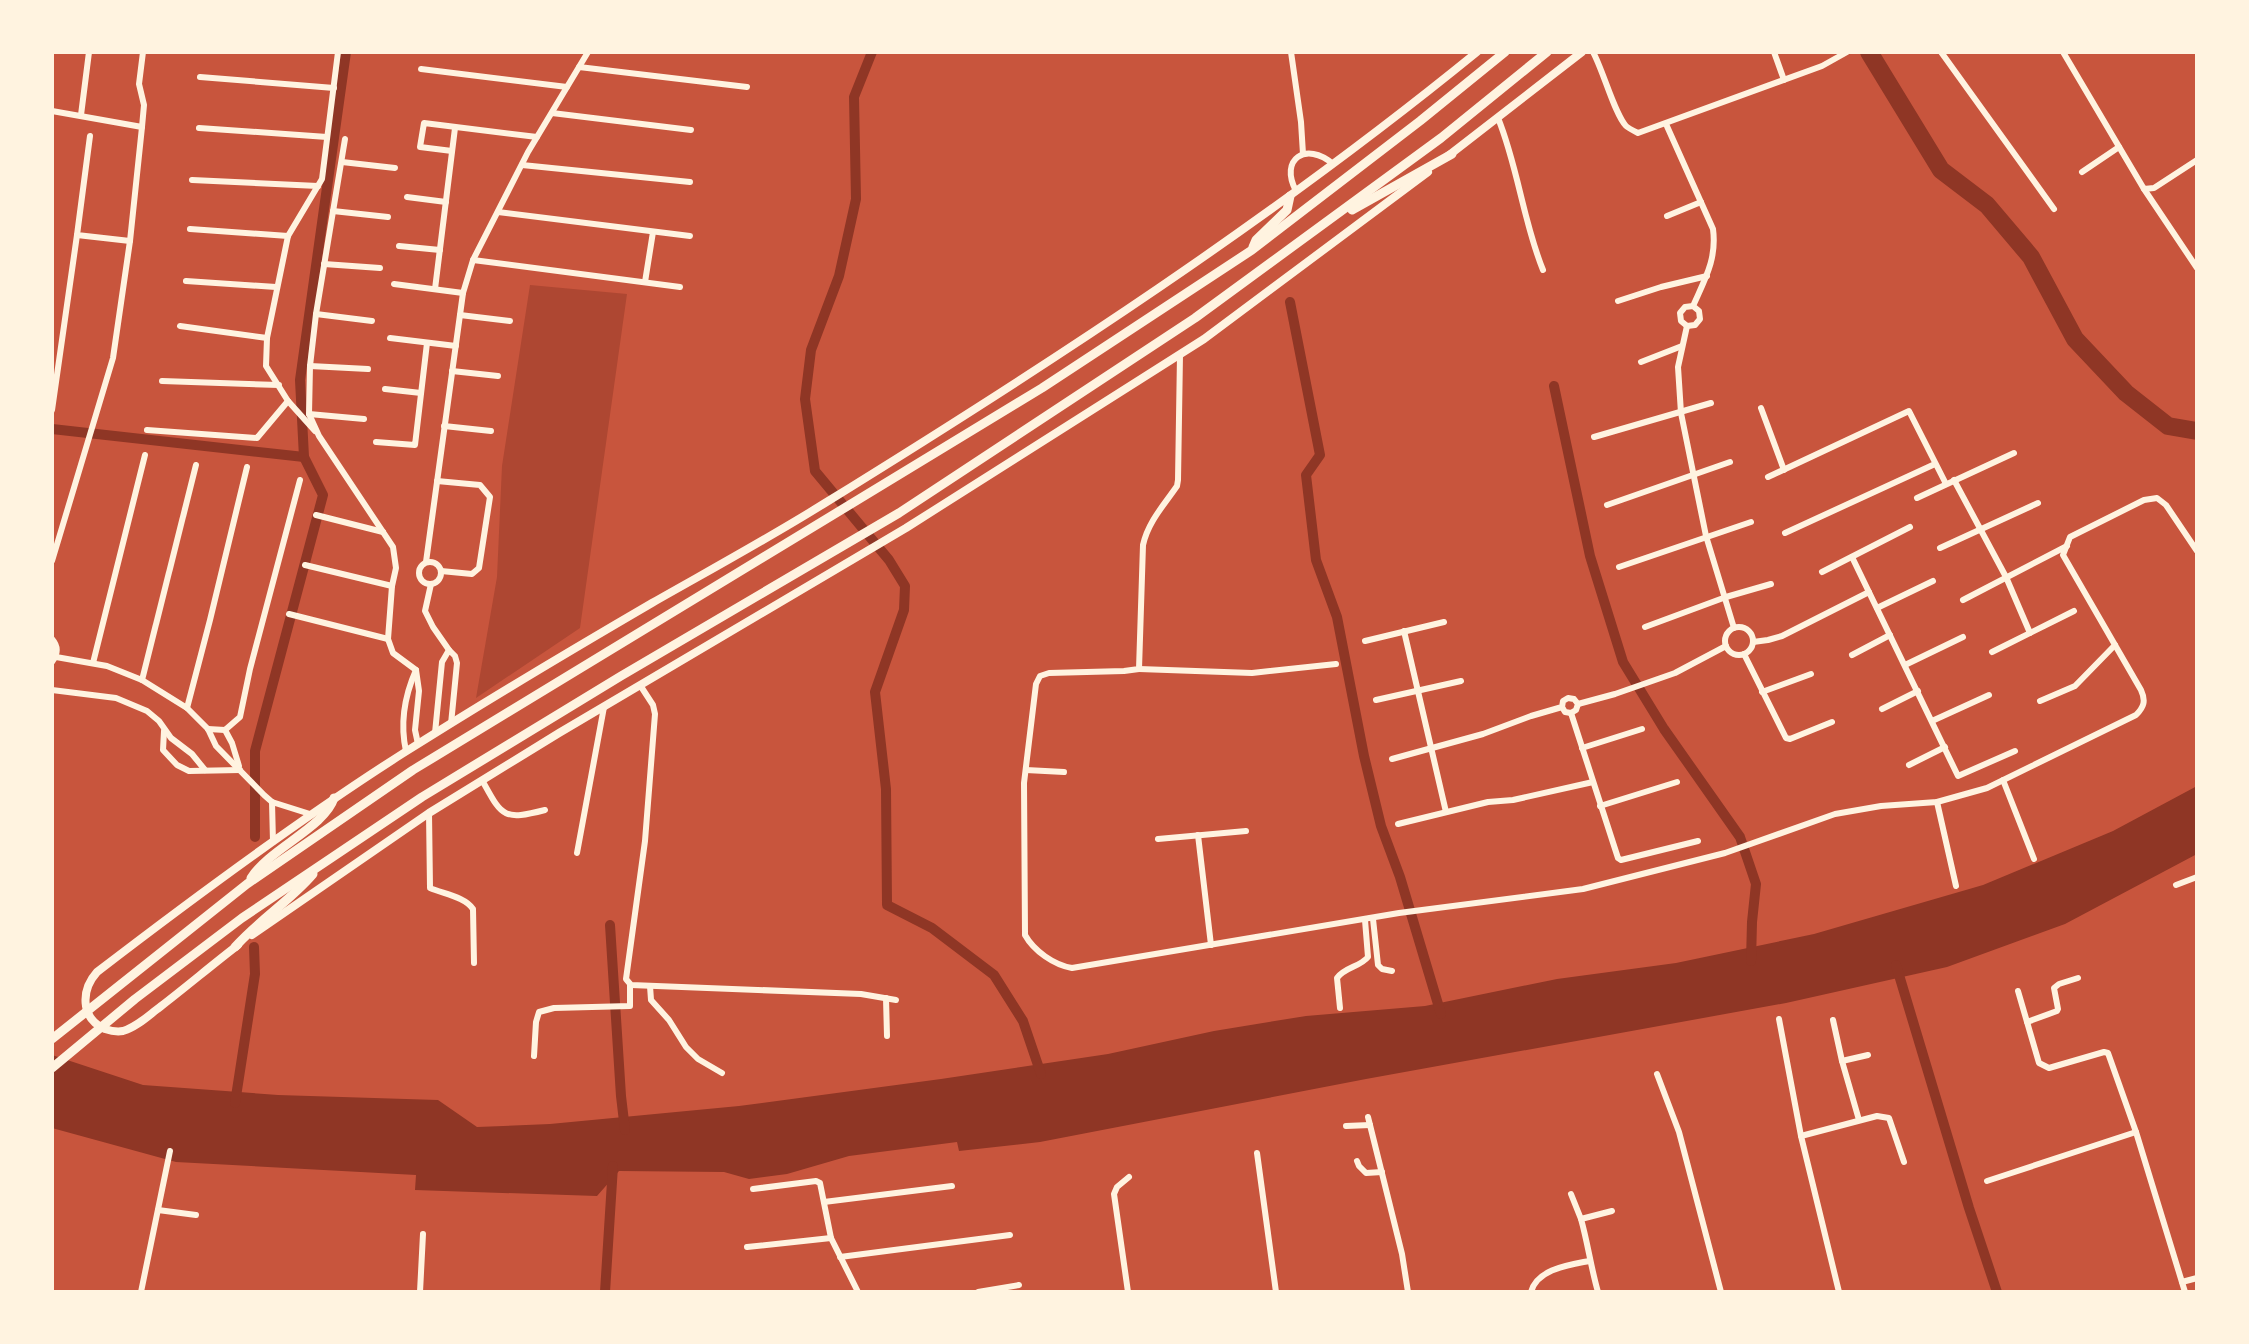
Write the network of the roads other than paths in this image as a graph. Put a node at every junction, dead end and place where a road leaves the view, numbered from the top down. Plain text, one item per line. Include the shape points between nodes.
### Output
1 (89, 52) edge
2 (143, 52) edge
3 (338, 52) edge
4 (588, 52) edge
5 (1291, 52) edge
6 (1477, 52) edge
7 (1505, 52) edge
8 (1547, 52) edge
9 (1582, 52) edge
10 (1593, 52) edge
11 (1774, 52) edge
12 (1941, 52) edge
13 (2063, 52) edge
14 (1845, 53) edge
15 (579, 67) junction
16 (421, 69) dead end
17 (200, 77) dead end
18 (1784, 80) junction
19 (567, 87) junction
20 (747, 87) dead end
21 (334, 88) junction
22 (52, 111) edge
23 (552, 113) junction
24 (81, 115) junction
25 (1498, 118) junction
26 (1666, 124) junction
27 (142, 127) junction
28 (199, 128) dead end
29 (455, 128) junction
30 (691, 130) dead end
31 (90, 136) dead end
32 (327, 137) junction
33 (537, 137) junction
34 (345, 139) dead end
35 (2119, 147) junction
36 (452, 151) junction
37 (1303, 154) junction
38 (1452, 154) junction
39 (2197, 160) edge
40 (342, 162) junction
41 (1333, 164) junction
42 (522, 165) junction
43 (395, 168) dead end
44 (2082, 172) dead end
45 (192, 180) dead end
46 (690, 182) dead end
47 (318, 186) junction
48 (2144, 187) junction
49 (1293, 194) junction
50 (407, 197) dead end
51 (446, 202) junction
52 (1701, 202) junction
53 (2054, 209) dead end
54 (333, 211) junction
55 (498, 212) junction
56 (1667, 216) dead end
57 (388, 217) dead end
58 (1327, 222) junction
59 (190, 229) dead end
60 (653, 232) junction
61 (77, 235) junction
62 (288, 236) junction
63 (690, 236) dead end
64 (130, 241) junction
65 (399, 246) dead end
66 (440, 250) junction
67 (1252, 250) junction
68 (473, 260) junction
69 (324, 264) junction
70 (380, 268) dead end
71 (2197, 268) edge
72 (1543, 270) dead end
73 (1707, 276) junction
74 (186, 281) dead end
75 (645, 282) junction
76 (394, 284) dead end
77 (276, 287) junction
78 (680, 287) dead end
79 (435, 289) junction
80 (463, 293) junction
81 (1618, 301) dead end
82 (1693, 306) junction
83 (316, 314) junction
84 (460, 315) junction
85 (372, 321) dead end
86 (510, 321) dead end
87 (180, 326) dead end
88 (1687, 326) junction
89 (267, 338) junction
90 (390, 338) dead end
91 (427, 343) junction
92 (456, 346) junction
93 (1682, 346) junction
94 (1180, 354) junction
95 (1641, 362) dead end
96 (310, 366) junction
97 (368, 369) dead end
98 (452, 371) junction
99 (498, 376) dead end
100 (162, 381) dead end
101 (279, 385) junction
102 (385, 389) dead end
103 (421, 393) junction
104 (288, 401) junction
105 (1711, 403) dead end
106 (1761, 408) dead end
107 (52, 410) edge
108 (1681, 413) junction
109 (309, 414) junction
110 (364, 419) dead end
111 (444, 426) junction
112 (147, 430) dead end
113 (491, 431) dead end
114 (319, 436) junction
115 (1594, 437) dead end
116 (376, 442) dead end
117 (2014, 453) dead end
118 (145, 455) dead end
119 (1730, 462) dead end
120 (1935, 464) junction
121 (196, 465) dead end
122 (247, 467) dead end
123 (1784, 470) junction
124 (1692, 475) junction
125 (1768, 477) dead end
126 (300, 480) dead end
127 (1954, 480) junction
128 (437, 481) junction
129 (1946, 484) junction
130 (1917, 498) dead end
131 (2038, 503) dead end
132 (1607, 505) dead end
133 (316, 515) dead end
134 (1751, 522) dead end
135 (1910, 527) dead end
136 (1982, 529) junction
137 (383, 532) junction
138 (1785, 533) dead end
139 (1706, 536) junction
140 (2067, 546) junction
141 (1940, 548) dead end
142 (2197, 551) edge
143 (1852, 557) junction
144 (52, 561) edge
145 (426, 562) junction
146 (305, 565) dead end
147 (1619, 567) dead end
148 (441, 571) junction
149 (1822, 572) dead end
150 (2006, 577) junction
151 (1933, 581) dead end
152 (431, 584) junction
153 (1771, 584) dead end
154 (392, 586) junction
155 (1869, 592) junction
156 (1726, 597) junction
157 (1963, 600) dead end
158 (1877, 608) junction
159 (2074, 611) dead end
160 (289, 614) dead end
161 (1444, 622) dead end
162 (1645, 627) dead end
163 (1734, 628) junction
164 (1404, 631) junction
165 (2030, 633) junction
166 (1890, 635) junction
167 (1963, 637) dead end
168 (52, 639) edge
169 (388, 639) junction
170 (1365, 641) dead end
171 (1753, 642) junction
172 (2115, 645) junction
173 (1726, 646) junction
174 (449, 650) junction
175 (1992, 652) dead end
176 (1744, 654) junction
177 (1852, 655) dead end
178 (54, 660) edge
179 (93, 663) junction
180 (1336, 664) dead end
181 (1905, 665) junction
182 (1139, 669) junction
183 (416, 670) junction
184 (1811, 674) dead end
185 (142, 680) junction
186 (1461, 681) dead end
187 (640, 685) junction
188 (52, 690) edge
189 (1417, 690) junction
190 (1918, 691) junction
191 (1762, 692) junction
192 (1989, 695) dead end
193 (1376, 700) dead end
194 (2040, 701) dead end
195 (1578, 704) junction
196 (604, 707) junction
197 (1562, 707) junction
198 (187, 708) junction
199 (1882, 709) dead end
200 (1571, 713) junction
201 (1932, 721) junction
202 (1832, 722) dead end
203 (451, 724) junction
204 (208, 729) junction
205 (1642, 729) dead end
206 (164, 730) junction
207 (225, 730) junction
208 (435, 733) junction
209 (418, 744) junction
210 (1945, 747) junction
211 (1582, 748) junction
212 (1430, 750) junction
213 (406, 751) junction
214 (2015, 751) dead end
215 (1392, 759) dead end
216 (1909, 765) dead end
217 (205, 770) junction
218 (240, 770) junction
219 (1026, 770) junction
220 (1064, 772) dead end
221 (482, 780) junction
222 (2003, 780) junction
223 (1593, 782) junction
224 (1677, 782) dead end
225 (334, 798) junction
226 (272, 802) junction
227 (1937, 802) junction
228 (1600, 806) junction
229 (545, 810) dead end
230 (1446, 812) junction
231 (429, 813) junction
232 (310, 814) junction
233 (1398, 824) dead end
234 (1246, 831) dead end
235 (1198, 835) junction
236 (1158, 839) dead end
237 (1698, 841) dead end
238 (273, 842) junction
239 (577, 853) dead end
240 (2034, 859) dead end
241 (323, 862) junction
242 (2197, 877) edge
243 (247, 884) junction
244 (2176, 885) dead end
245 (1956, 886) dead end
246 (1369, 919) junction
247 (1211, 945) junction
248 (235, 947) junction
249 (474, 963) dead end
250 (1392, 971) dead end
251 (2078, 978) dead end
252 (630, 985) junction
253 (650, 986) junction
254 (2018, 991) dead end
255 (886, 998) junction
256 (896, 1000) dead end
257 (1340, 1008) dead end
258 (1779, 1019) dead end
259 (1833, 1020) dead end
260 (2027, 1022) junction
261 (887, 1036) dead end
262 (52, 1039) edge
263 (1868, 1055) dead end
264 (534, 1056) dead end
265 (1842, 1061) junction
266 (52, 1068) edge
267 (722, 1073) dead end
268 (1657, 1074) dead end
269 (1859, 1120) junction
270 (1346, 1126) dead end
271 (2136, 1132) junction
272 (1801, 1136) junction
273 (170, 1151) dead end
274 (1257, 1153) dead end
275 (1357, 1161) dead end
276 (1904, 1162) dead end
277 (1382, 1172) junction
278 (1129, 1177) dead end
279 (1987, 1181) dead end
280 (952, 1186) dead end
281 (753, 1189) dead end
282 (1571, 1194) dead end
283 (824, 1202) junction
284 (158, 1210) junction
285 (1612, 1211) dead end
286 (196, 1215) dead end
287 (1581, 1219) junction
288 (423, 1234) dead end
289 (1010, 1235) dead end
290 (831, 1238) junction
291 (747, 1247) dead end
292 (840, 1257) junction
293 (1589, 1261) junction
294 (2197, 1278) edge
295 (2182, 1282) junction
296 (1019, 1285) dead end
297 (141, 1292) edge
298 (420, 1292) edge
299 (858, 1292) edge
300 (978, 1292) edge
301 (1128, 1292) edge
302 (1276, 1292) edge
303 (1408, 1292) edge
304 (1531, 1292) edge
305 (1598, 1292) edge
306 (1721, 1292) edge
307 (1839, 1292) edge
308 (2185, 1292) edge

1 - 24 street
2 - 27 street
3 - 21 street
4 - 15 street
5 - 37 street
6 - 41 main road
7 - 67 main road
8 - 58 main road
9 - 25 main road
10 - 26 street via 1627,127 1638,133
11 - 18 street
12 - 53 street
13 - 35 street
14 - 18 street
15 - 19 street
15 - 20 street
16 - 19 street
17 - 21 street
18 - 26 street
19 - 23 street
21 - 32 street
22 - 24 street
23 - 30 street
23 - 33 street
24 - 27 street
25 - 38 main road
25 - 72 street
26 - 52 street
27 - 64 street
28 - 32 street
29 - 33 street
29 - 36 street
29 - 36 street via 424,123 420,147
31 - 61 street
32 - 47 street
33 - 42 street
34 - 40 street
35 - 44 street
35 - 48 street
36 - 51 street
37 - 41 street via 1319,154
37 - 49 street via 1292,165
38 - 58 main road
38 - 94 main road
39 - 48 street via 2154,188
40 - 43 street
40 - 54 street
41 - 49 main road
42 - 46 street
42 - 55 street
45 - 47 street
47 - 62 street
48 - 71 street
49 - 67 main road via 1287,210
49 - 203 main road via 1006,390
50 - 51 street
51 - 66 street
52 - 56 street
52 - 73 street via 1715,247
54 - 57 street
54 - 69 street
55 - 60 street
55 - 68 street
58 - 241 main road via 1171,334 879,525 621,676
59 - 62 street
60 - 63 street
60 - 75 street
61 - 64 street
61 - 107 street
62 - 77 street
64 - 144 street via 113,358
65 - 66 street
66 - 79 street
67 - 243 main road via 1042,388 413,770
68 - 75 street
68 - 80 street
69 - 70 street
69 - 83 street
73 - 81 street
73 - 82 street
74 - 77 street
75 - 78 street
76 - 79 street
77 - 89 street
79 - 80 street
80 - 84 street
82 - 88 street via 1700,319
82 - 88 street via 1680,313
83 - 85 street
83 - 96 street
84 - 86 street
84 - 92 street
87 - 89 street
88 - 93 street
89 - 101 street via 266,366
90 - 91 street
91 - 92 street
91 - 103 street
92 - 98 street
93 - 95 street
93 - 108 street
94 - 182 street via 1178,480 1143,545
94 - 187 main road via 888,538
96 - 97 street
96 - 109 street
98 - 99 street
98 - 111 street
100 - 101 street
101 - 104 street
102 - 103 street
103 - 116 street via 415,445
104 - 112 street via 257,438
104 - 114 street
105 - 108 street
106 - 123 street
108 - 115 street
108 - 124 street
109 - 110 street
109 - 114 street
111 - 113 street
111 - 128 street
114 - 137 street
117 - 127 street
118 - 179 street
119 - 124 street
120 - 123 street via 1909,411
120 - 129 street
120 - 138 street
121 - 185 street
122 - 198 street
123 - 125 street
124 - 132 street
124 - 139 street
126 - 207 street via 240,717
127 - 129 street
127 - 136 street
128 - 145 street
128 - 148 street via 480,485 490,497 479,568 472,574
129 - 130 street
131 - 136 street
133 - 137 street
134 - 139 street
135 - 143 street
136 - 141 street
136 - 150 street
137 - 154 street via 393,547
139 - 147 street
139 - 156 street
140 - 142 street via 2070,537 2157,498
140 - 150 street
140 - 172 street via 2063,555
143 - 149 street
143 - 155 street
145 - 148 street via 436,563
145 - 152 street via 418,574
146 - 154 street
148 - 152 street
150 - 157 street
150 - 165 street
151 - 158 street
152 - 174 street via 425,611
153 - 156 street
154 - 169 street
155 - 158 street
155 - 171 street via 1782,636
156 - 162 street
156 - 163 street
158 - 166 street
159 - 165 street
160 - 169 street
161 - 164 street
163 - 171 street via 1745,629
163 - 173 street
164 - 170 street
164 - 189 street
165 - 175 street
166 - 177 street
166 - 181 street
167 - 181 street
168 - 178 street via 57,646
169 - 183 street via 393,653
171 - 176 street
172 - 194 street via 2075,686
172 - 222 street via 2145,698 2142,710
173 - 176 street via 1733,654
173 - 195 street via 1675,673
174 - 203 street via 457,663
174 - 208 street via 442,662
176 - 191 street
178 - 179 street
179 - 185 street
180 - 182 street via 1252,673
181 - 190 street
182 - 219 street via 1040,676
183 - 209 street
183 - 213 street via 407,692
184 - 191 street
185 - 198 street
186 - 189 street
187 - 196 main road
187 - 252 street via 655,714 626,979
188 - 206 street via 124,701 147,711
189 - 193 street
189 - 212 street
190 - 199 street
190 - 201 street
191 - 202 street via 1786,738
192 - 201 street
195 - 197 street via 1568,698
195 - 200 street
196 - 221 main road
196 - 239 street
197 - 200 street
197 - 212 street
198 - 204 street
200 - 211 street
201 - 210 street
203 - 208 main road
204 - 207 street
204 - 218 street via 216,746
205 - 211 street
206 - 217 street
206 - 217 street via 163,750 172,760 189,771
207 - 218 street
208 - 209 main road
209 - 213 main road
210 - 214 street via 1959,777
210 - 216 street
211 - 223 street
212 - 215 street
212 - 230 street
213 - 225 main road
217 - 218 street
218 - 226 street
219 - 220 street
219 - 247 street via 1027,940 1054,963 1072,968
221 - 229 street via 504,814
221 - 231 main road
222 - 227 street
222 - 240 street
223 - 228 street
223 - 230 street
224 - 228 street
225 - 232 main road
225 - 243 main road via 327,812 263,862
226 - 232 street
226 - 238 street
227 - 245 street
227 - 246 street via 1835,814 1725,853 1583,889
228 - 237 street via 1621,860
230 - 233 street
231 - 248 main road
231 - 249 street via 430,888 473,909
232 - 238 main road
234 - 235 street
235 - 236 street
235 - 247 street
238 - 248 main road via 97,972 87,986 86,1007 98,1025 121,1032
241 - 248 main road
241 - 266 main road via 135,999
242 - 244 street
243 - 262 main road
246 - 247 street
246 - 250 street via 1378,965
246 - 257 street via 1366,961 1337,978
251 - 260 street via 2054,988 2057,1011
252 - 253 street
252 - 264 street via 630,1006 539,1012
253 - 255 street
253 - 267 street via 651,1000 686,1047
254 - 260 street
255 - 256 street
255 - 261 street
258 - 272 street
259 - 265 street
260 - 271 street via 2038,1062 2047,1068 2108,1053
263 - 265 street
265 - 269 street
268 - 306 street via 1679,1132
269 - 272 street
269 - 276 street via 1889,1118
270 - 277 street via 1369,1121
271 - 279 street
271 - 295 street
272 - 307 street
273 - 284 street
274 - 302 street
275 - 277 street via 1366,1173
277 - 303 street
278 - 301 street via 1114,1194
280 - 283 street
281 - 283 street via 816,1181
282 - 287 street
283 - 290 street
284 - 286 street
284 - 297 street
285 - 287 street
287 - 293 street
288 - 298 street
289 - 292 street
290 - 291 street
290 - 292 street
292 - 299 street
293 - 304 street via 1543,1275
293 - 305 street
294 - 295 street
295 - 308 street
296 - 300 street

